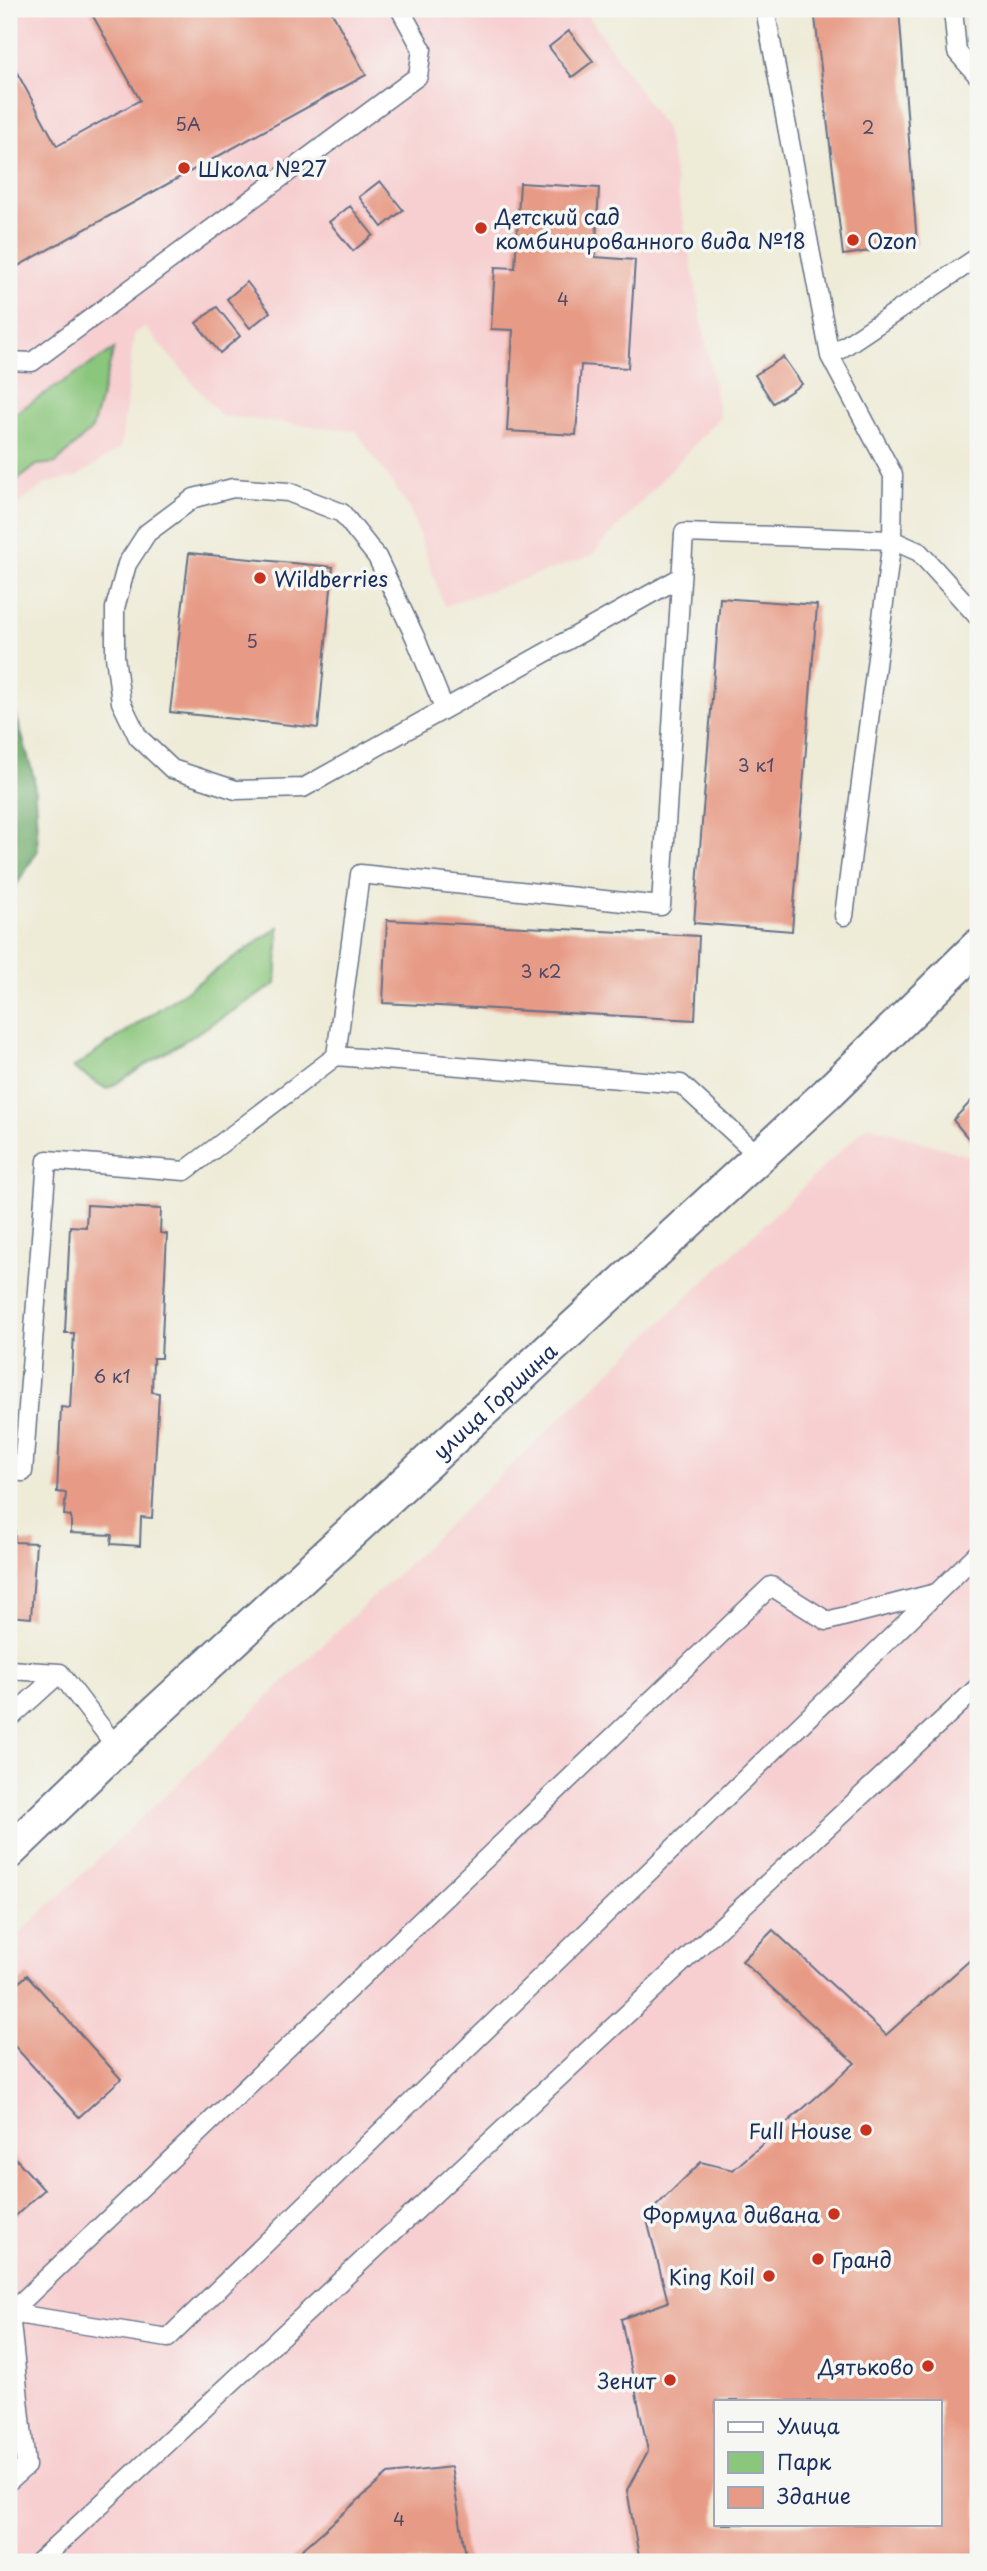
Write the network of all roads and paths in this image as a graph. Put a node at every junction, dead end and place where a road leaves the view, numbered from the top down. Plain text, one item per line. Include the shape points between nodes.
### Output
1 (400, 9) edge
2 (765, 9) edge
3 (953, 9) edge
4 (978, 76) edge
5 (978, 257) edge
6 (830, 356) junction
7 (9, 361) edge
8 (892, 540) junction
9 (681, 577) junction
10 (978, 617) edge
11 (444, 708) junction
12 (844, 916) dead end
13 (978, 946) edge
14 (335, 1056) junction
15 (760, 1156) junction
16 (9, 1471) edge
17 (978, 1552) edge
18 (936, 1593) junction
19 (9, 1670) edge
20 (60, 1673) junction
21 (978, 1687) edge
22 (9, 1719) edge
23 (117, 1748) junction
24 (9, 1852) edge
25 (10, 2313) edge
26 (9, 2481) edge
27 (39, 2562) edge

1 - 7 lane via 422,49 418,76 32,362
2 - 6 lane
3 - 4 lane via 957,52
5 - 6 lane
6 - 8 lane via 893,475
8 - 9 lane via 684,533
8 - 10 lane via 919,552
8 - 12 lane
9 - 11 lane
9 - 14 lane via 662,905 360,874
11 - 11 lane via 377,557 342,513 288,492 233,488 194,498 146,533 127,564 115,608 121,702 138,737 172,769 236,790 303,788
13 - 15 street, улица Горшина
14 - 15 lane via 681,1084
14 - 16 lane via 185,1171 47,1160 23,1472
15 - 23 street, улица Горшина
17 - 18 lane
18 - 25 lane via 168,2338
18 - 25 lane via 827,1621 771,1586
19 - 20 lane
20 - 22 lane
20 - 23 lane
21 - 27 lane
23 - 24 street, улица Горшина
25 - 26 lane via 26,2466

